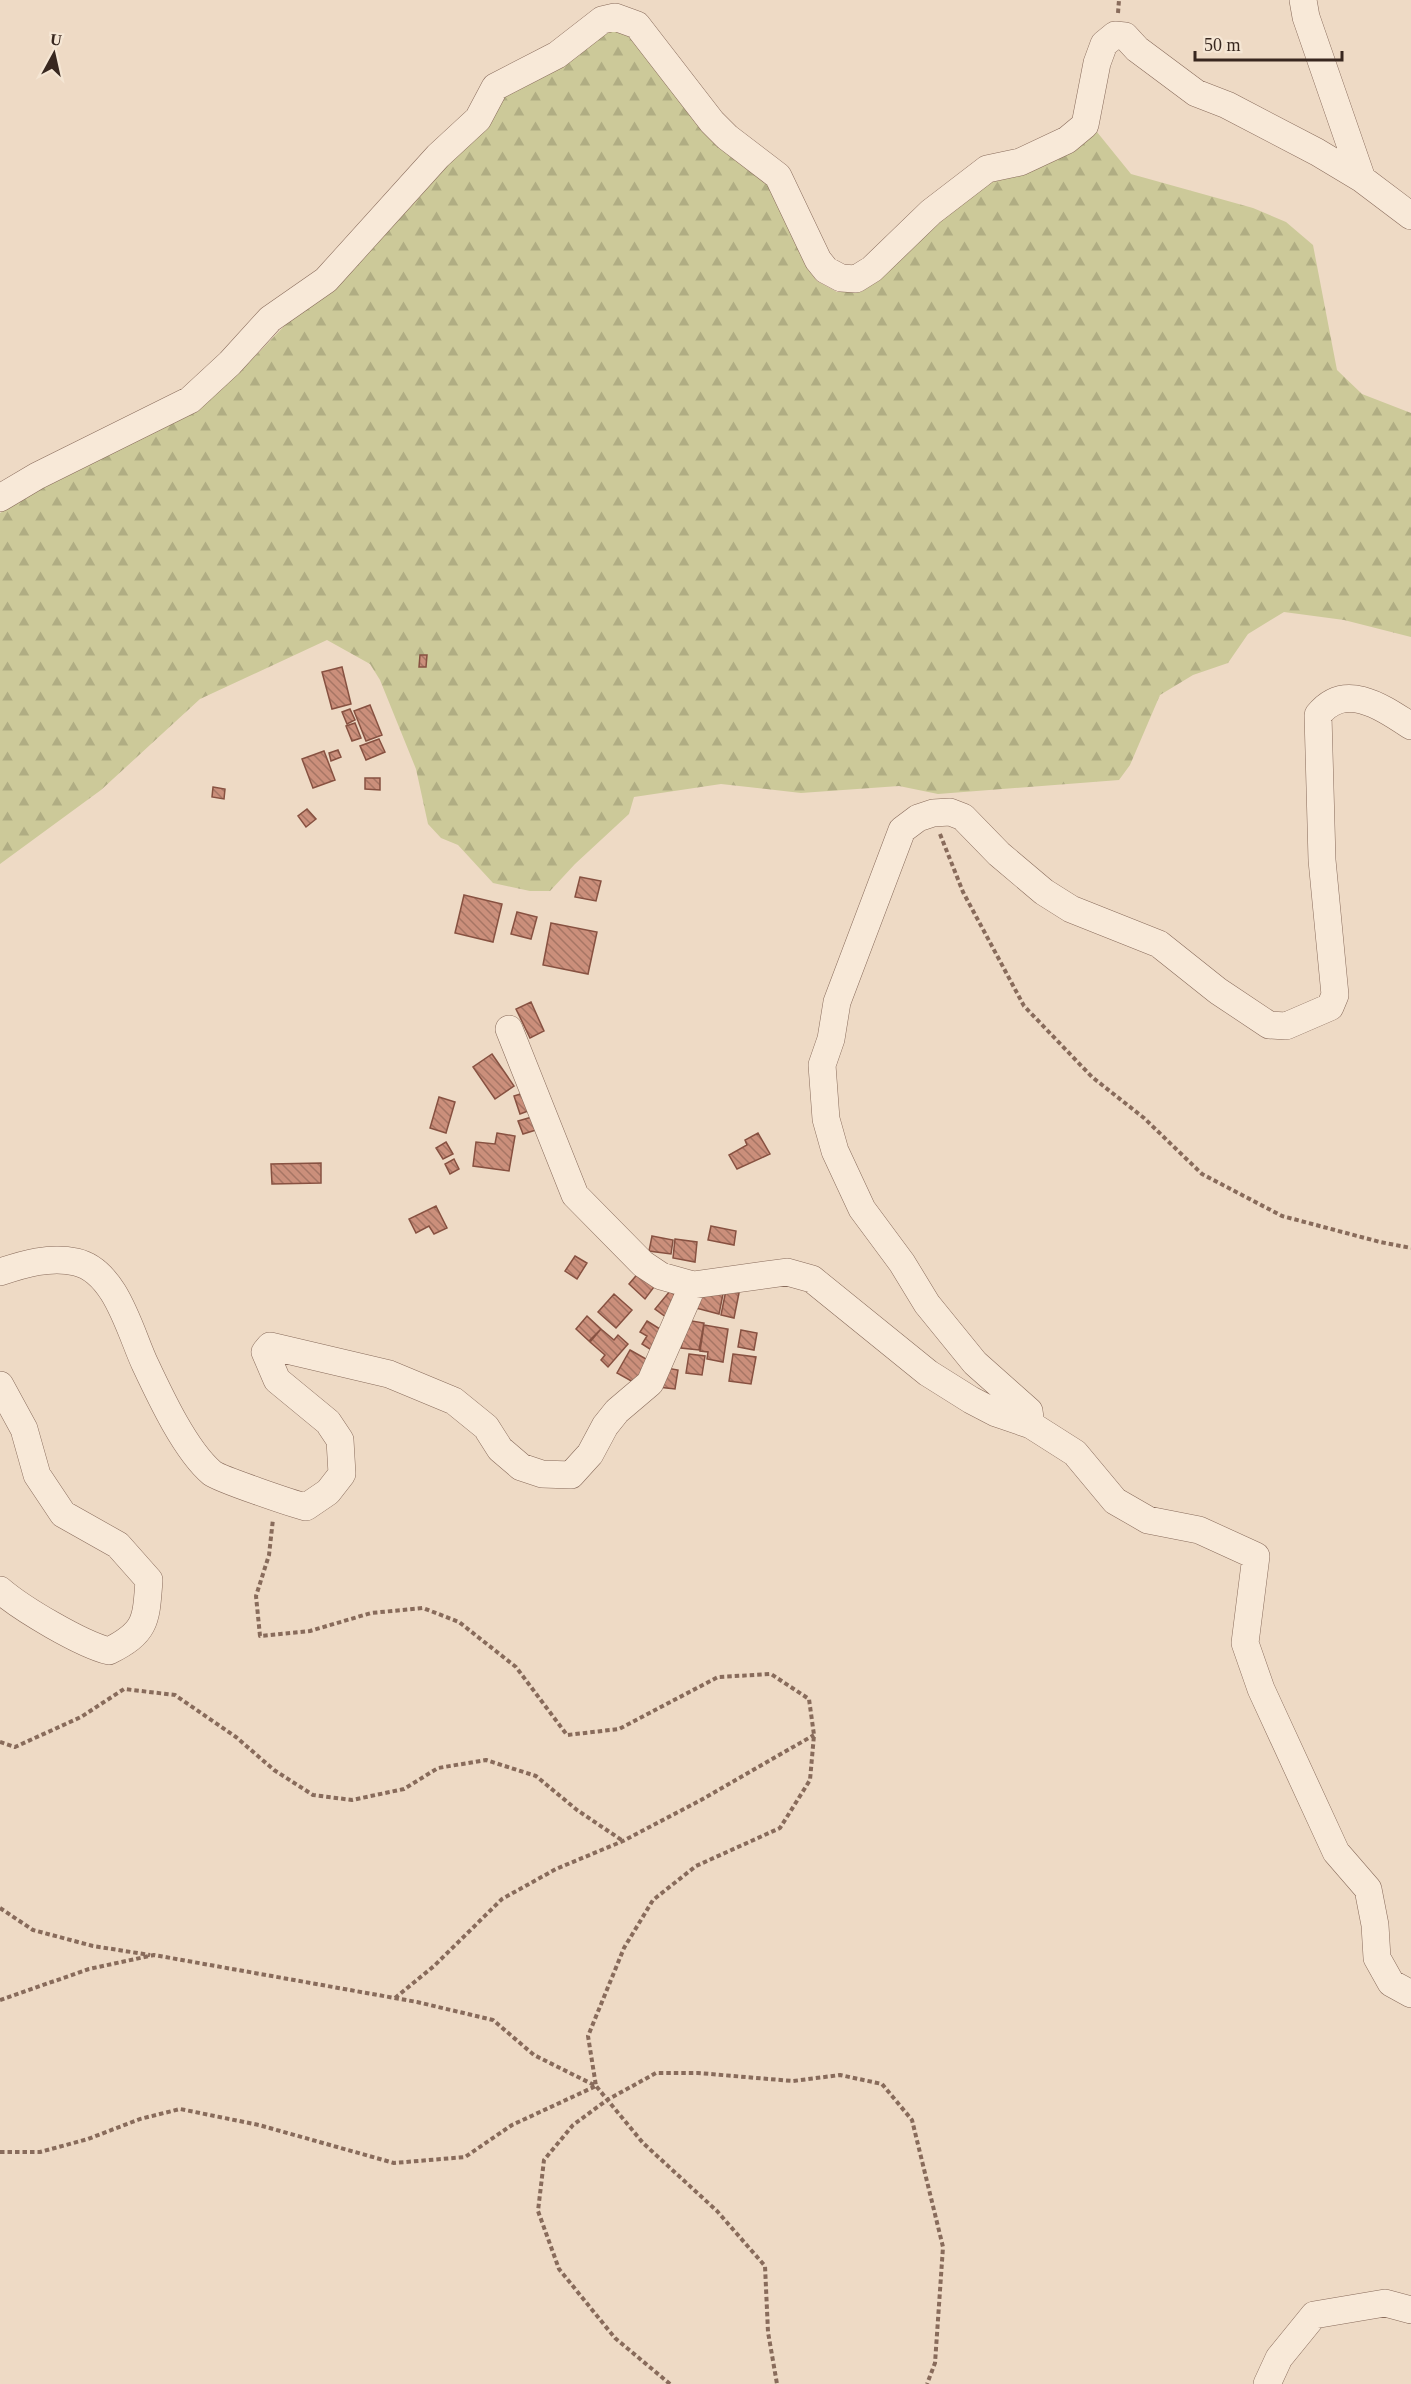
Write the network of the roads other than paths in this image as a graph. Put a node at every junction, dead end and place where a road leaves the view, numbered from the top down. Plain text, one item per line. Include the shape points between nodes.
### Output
1 (1303, 0) edge
2 (1362, 179) junction
3 (1411, 216) edge
4 (0, 498) edge
5 (1411, 726) edge
6 (509, 1029) dead end
7 (0, 1272) edge
8 (693, 1285) junction
9 (0, 1385) edge
10 (1031, 1425) junction
11 (0, 1590) edge
12 (1411, 1994) edge
13 (1411, 2310) edge
14 (1268, 2384) edge

1 - 2 street
2 - 3 street
2 - 4 street via 1227,105 1196,93 1137,50 1125,36 1115,35 1104,44 1097,63 1085,125 1067,140 1020,162 987,169 931,212 872,269 856,279 841,278 818,260 778,176 712,122 637,25 615,17 602,20 558,55 495,87 477,119 438,156 326,280 270,319 190,400
5 - 10 street via 1376,703 1357,699 1339,698 1318,715 1322,860 1335,995 1330,1007 1286,1026 1269,1025 1218,992 1159,944 1053,898 999,854 963,817 950,812 933,813 902,830 837,1002 822,1065 826,1119 835,1151 862,1209 927,1304 975,1363 1029,1411
6 - 8 street via 575,1195 643,1264 661,1276
7 - 8 street via 31,1262 60,1260 78,1262 92,1270 112,1290 169,1413 213,1474 306,1507 328,1492 342,1474 340,1440 328,1422 277,1380 265,1352 270,1346 389,1374 454,1401 486,1427 500,1449 521,1467 542,1474 571,1475 590,1454 616,1411 650,1383
8 - 10 street via 787,1272 812,1279 928,1373 979,1404
9 - 11 street via 24,1429 37,1475 63,1514 118,1545 149,1580 146,1616 131,1640 109,1651 87,1646
10 - 12 street via 1076,1453 1115,1501 1148,1520 1199,1530 1256,1556 1245,1643 1261,1689 1336,1852 1368,1889 1377,1958 1391,1983
13 - 14 street via 1385,2303 1314,2315 1279,2358

